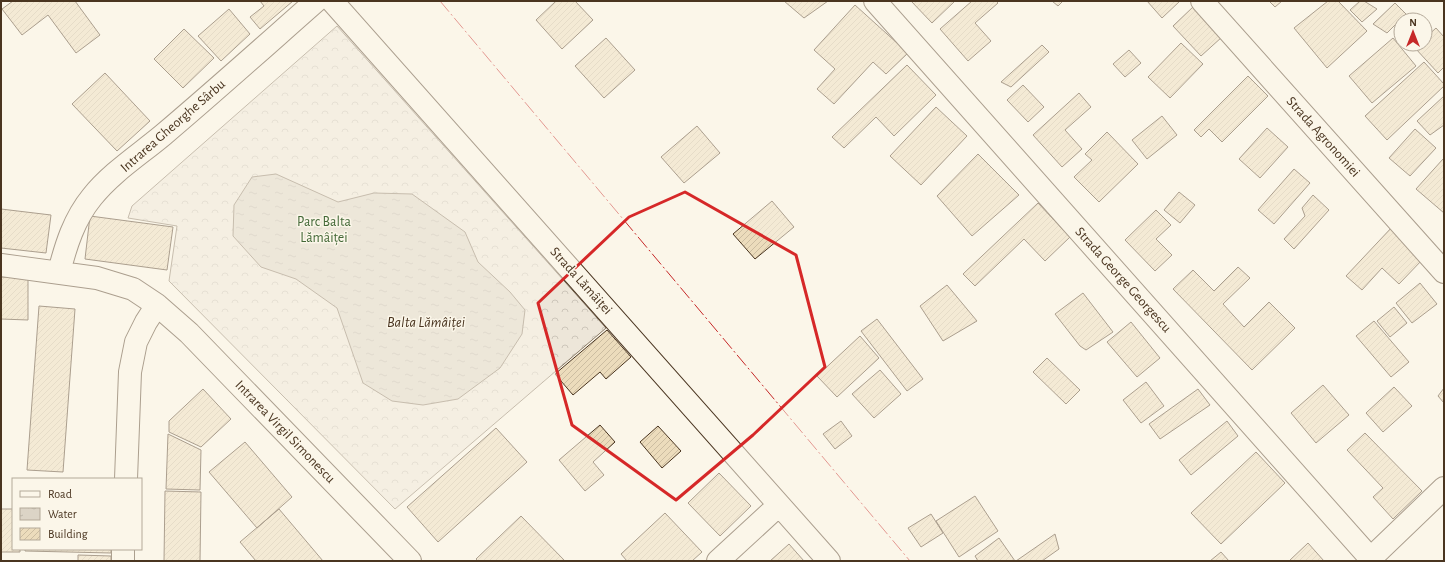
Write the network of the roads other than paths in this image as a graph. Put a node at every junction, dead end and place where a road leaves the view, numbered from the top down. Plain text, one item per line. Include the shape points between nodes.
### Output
1 (316, 1) edge
2 (332, 1) edge
3 (875, 1) edge
4 (1202, 1) edge
5 (1, 265) edge
6 (59, 272) junction
7 (1444, 272) edge
8 (157, 306) junction
9 (126, 478) edge
10 (1444, 488) edge
11 (779, 505) junction
12 (123, 550) edge
13 (1370, 560) edge
14 (122, 561) edge
15 (410, 561) edge
16 (718, 561) edge
17 (829, 561) edge

1 - 6 street, Intrarea Gheorghe Sârbu via 92,197 79,215 66,246
2 - 11 street, Strada Lămâiței
3 - 13 street, Strada George Georgescu
4 - 7 street, Strada Agronomiei
5 - 6 street, Intrarea Virgil Simonescu
6 - 8 street, Intrarea Virgil Simonescu via 97,278 133,289
8 - 9 street via 136,342 130,372
8 - 15 street, Intrarea Virgil Simonescu via 190,333
10 - 13 street
11 - 16 street
11 - 17 street, Strada Lămâiței
12 - 14 street

